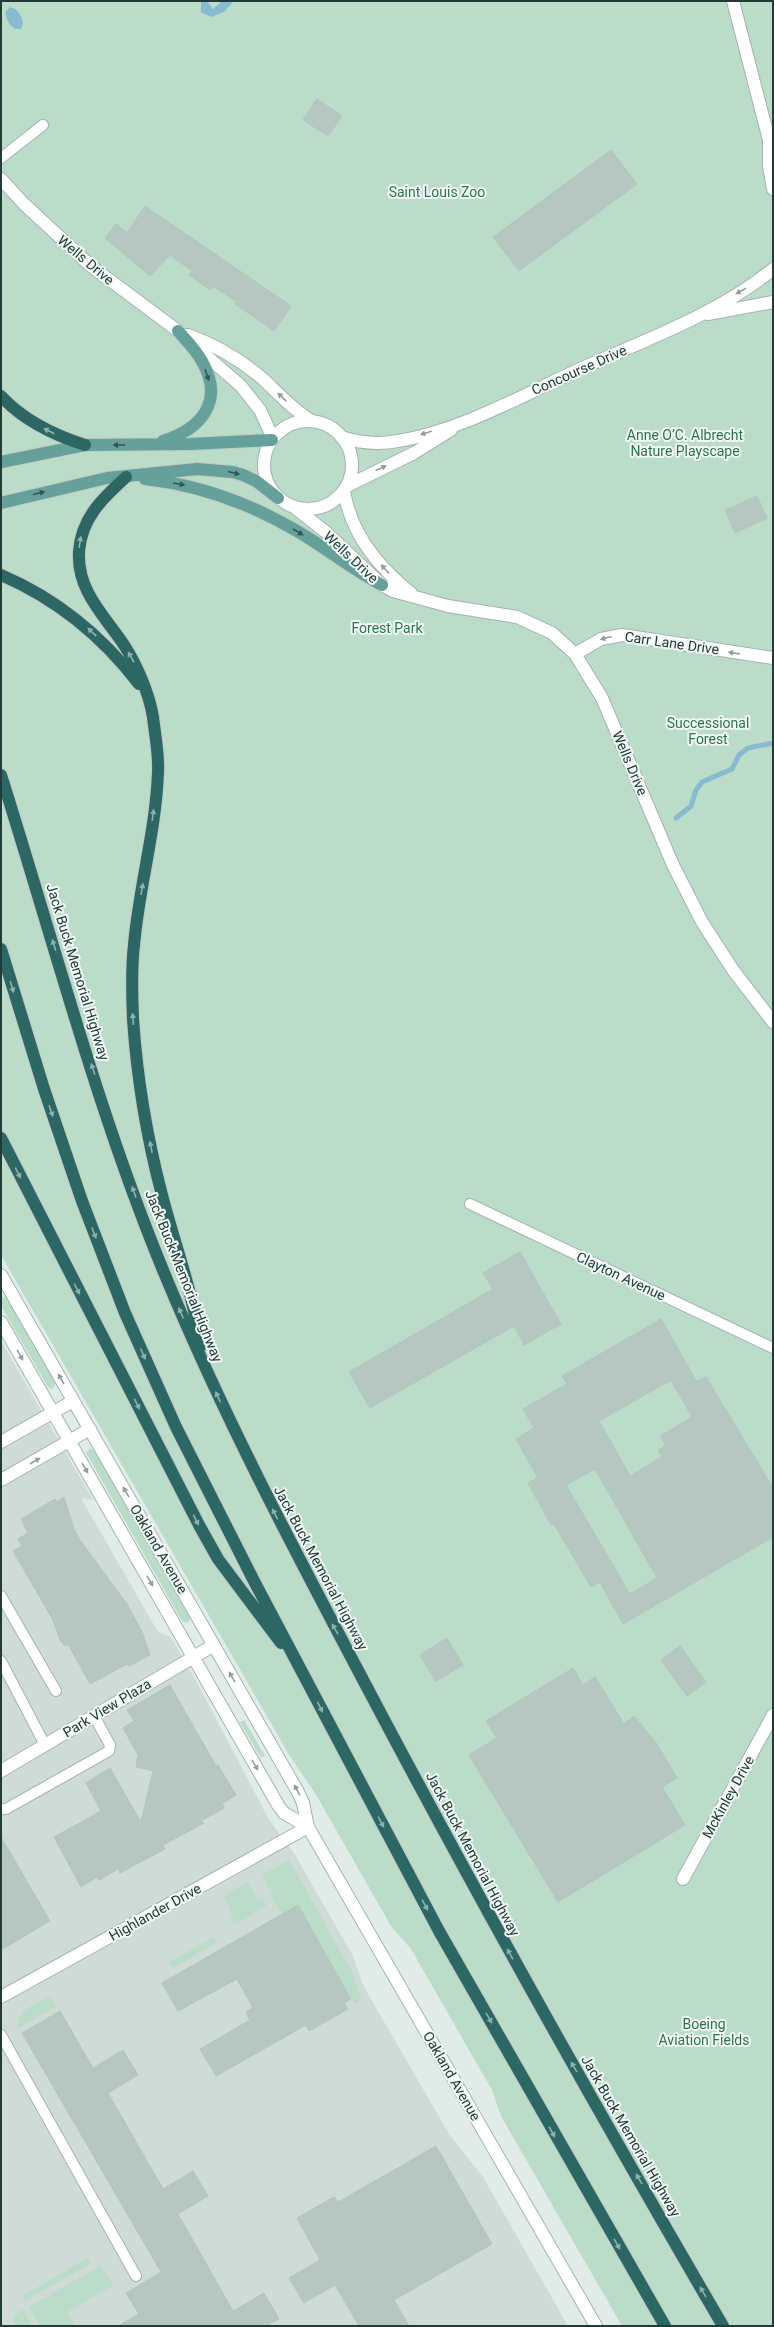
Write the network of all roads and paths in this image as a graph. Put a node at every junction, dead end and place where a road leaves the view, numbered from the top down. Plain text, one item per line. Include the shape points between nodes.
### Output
1 (733, 1) edge
2 (43, 125) dead end
3 (771, 144) edge
4 (1, 158) edge
5 (1, 179) edge
6 (773, 189) edge
7 (773, 269) edge
8 (773, 302) edge
9 (695, 317) junction
10 (178, 331) junction
11 (1, 396) edge
12 (312, 422) junction
13 (464, 422) junction
14 (341, 436) junction
15 (273, 439) junction
16 (85, 445) junction
17 (152, 445) junction
18 (1, 462) edge
19 (126, 477) junction
20 (345, 489) junction
21 (278, 498) junction
22 (1, 503) edge
23 (294, 507) junction
24 (1, 575) edge
25 (382, 585) junction
26 (414, 596) junction
27 (575, 654) junction
28 (773, 658) edge
29 (145, 693) junction
30 (1, 775) edge
31 (1, 949) edge
32 (773, 1022) edge
33 (1, 1138) edge
34 (470, 1204) dead end
35 (1, 1275) edge
36 (1, 1322) edge
37 (773, 1348) edge
38 (202, 1362) junction
39 (73, 1401) junction
40 (53, 1412) junction
41 (90, 1429) junction
42 (69, 1441) junction
43 (1, 1442) edge
44 (1, 1480) edge
45 (1, 1596) edge
46 (214, 1645) junction
47 (193, 1658) junction
48 (1, 1661) edge
49 (302, 1672) junction
50 (56, 1691) dead end
51 (773, 1715) edge
52 (94, 1716) junction
53 (45, 1745) junction
54 (1, 1771) edge
55 (1, 1809) edge
56 (308, 1827) junction
57 (683, 1879) dead end
58 (1, 1998) edge
59 (1, 2035) edge
60 (136, 2276) dead end
61 (596, 2326) edge
62 (665, 2326) edge
63 (723, 2326) edge

1 - 3 street
2 - 4 lane
3 - 6 street via 769,166
5 - 10 street, Wells Drive via 39,219 91,266
7 -> 9 street, Concourse Drive via 758,281
8 - 9 street, Concourse Drive
9 - 13 street, Concourse Drive
12 -> 10 street, Wells Drive via 240,362 218,348
10 - 15 street, Wells Drive via 248,393 260,410
10 -> 17 main road via 203,363 211,388 209,405 204,415 190,430
16 -> 11 highway via 63,438 31,422
12 - 14 street via 326,425
12 - 15 street via 294,424 279,432
13 -> 14 street, Concourse Drive via 400,441 384,443 364,442
20 -> 13 street, Concourse Drive via 414,453
14 - 20 street via 350,451 352,461 352,470
15 - 17 main road
15 - 21 street via 266,453 264,467 268,484
17 -> 16 main road
16 - 18 main road
19 -> 21 main road via 197,469 233,472 256,481
22 -> 19 main road via 78,484
19 -> 25 main road via 195,487 242,502 298,532 359,573
29 -> 19 highway via 125,646 96,608 79,572 79,552 86,522 107,494
20 - 23 street via 334,501 320,508 310,510
26 -> 20 street, Wells Drive via 397,582 363,543 349,513
21 - 23 street
23 - 25 street, Wells Drive via 327,533
29 -> 24 highway via 125,666 88,628 39,594
25 - 26 street, Wells Drive via 393,591
26 - 27 street, Wells Drive via 448,606 517,617 552,633
28 -> 27 street, Carr Lane Drive via 622,635 601,639
27 - 32 street, Wells Drive via 602,698 674,865 702,922 733,970
38 -> 29 highway via 192,1298 162,1196 144,1114 133,1019 134,945 158,772 152,713
38 -> 30 highway, Jack Buck Memorial Highway via 132,1188
31 -> 49 highway via 62,1142 125,1313 199,1475
33 -> 49 highway via 199,1525 232,1578
34 - 37 lane, Clayton Avenue
39 -> 35 street, Oakland Avenue
36 -> 40 street, Oakland Avenue
63 -> 38 highway, Jack Buck Memorial Highway via 447,1840 275,1514
39 - 40 street
39 - 41 street, Oakland Avenue
40 - 42 street, Oakland Avenue
40 - 43 street
41 - 42 street
46 -> 41 street, Oakland Avenue
44 -> 42 street
42 -> 47 street, Oakland Avenue
45 - 50 lane
46 - 47 street, Park View Plaza
56 -> 46 street, Oakland Avenue via 298,1792
47 - 52 street, Park View Plaza
47 -> 56 street, Oakland Avenue via 278,1805 294,1820
48 - 53 lane
49 -> 62 highway via 439,1931
51 - 57 street, McKinley Drive
52 - 53 street, Park View Plaza
52 - 55 lane via 110,1745 109,1751 6,1809
53 - 54 street, Park View Plaza
56 - 58 street, Highlander Drive
56 - 61 street, Oakland Avenue
59 - 60 lane

